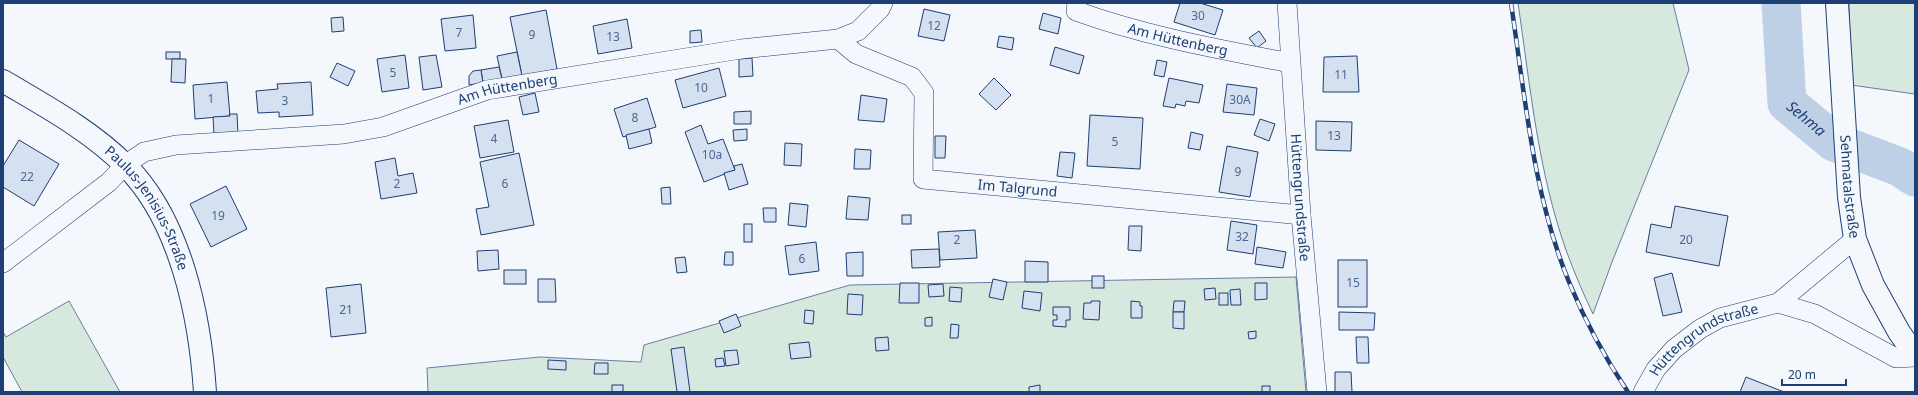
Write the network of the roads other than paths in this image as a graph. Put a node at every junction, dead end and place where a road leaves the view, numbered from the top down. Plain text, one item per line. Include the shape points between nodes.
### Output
1 (883, 3) edge
2 (1077, 3) edge
3 (1287, 3) edge
4 (1836, 3) edge
5 (838, 39) junction
6 (1290, 63) junction
7 (3, 81) edge
8 (125, 165) junction
9 (1301, 216) junction
10 (1855, 239) junction
11 (3, 263) edge
12 (1778, 303) junction
13 (1915, 356) edge
14 (205, 392) edge
15 (1317, 392) edge
16 (1643, 392) edge

1 - 5 street, Am Hüttenberg via 858,31
2 - 6 street, Am Hüttenberg via 1076,11 1115,25
3 - 6 street, Hüttengrundstraße
4 - 10 main road, Sehmatalstraße via 1849,197
5 - 8 street, Am Hüttenberg via 741,49 487,90 383,127 344,134 176,145 144,152
5 - 9 street, Im Talgrund via 856,54 912,77 924,93 923,179
6 - 9 street, Hüttengrundstraße
7 - 8 main road, Paulus-Jenisius-Straße via 74,124
8 - 11 street, Am Hüttenberg via 109,182
8 - 14 main road, Paulus-Jenisius-Straße via 157,207 173,240 193,303
9 - 15 street, Hüttengrundstraße
10 - 12 street, Hüttengrundstraße
10 - 13 main road, Sehmatalstraße via 1873,285
12 - 13 street, Hüttengrundstraße via 1815,314 1896,358
12 - 16 street, Hüttengrundstraße via 1720,318 1700,329 1674,349 1656,368

